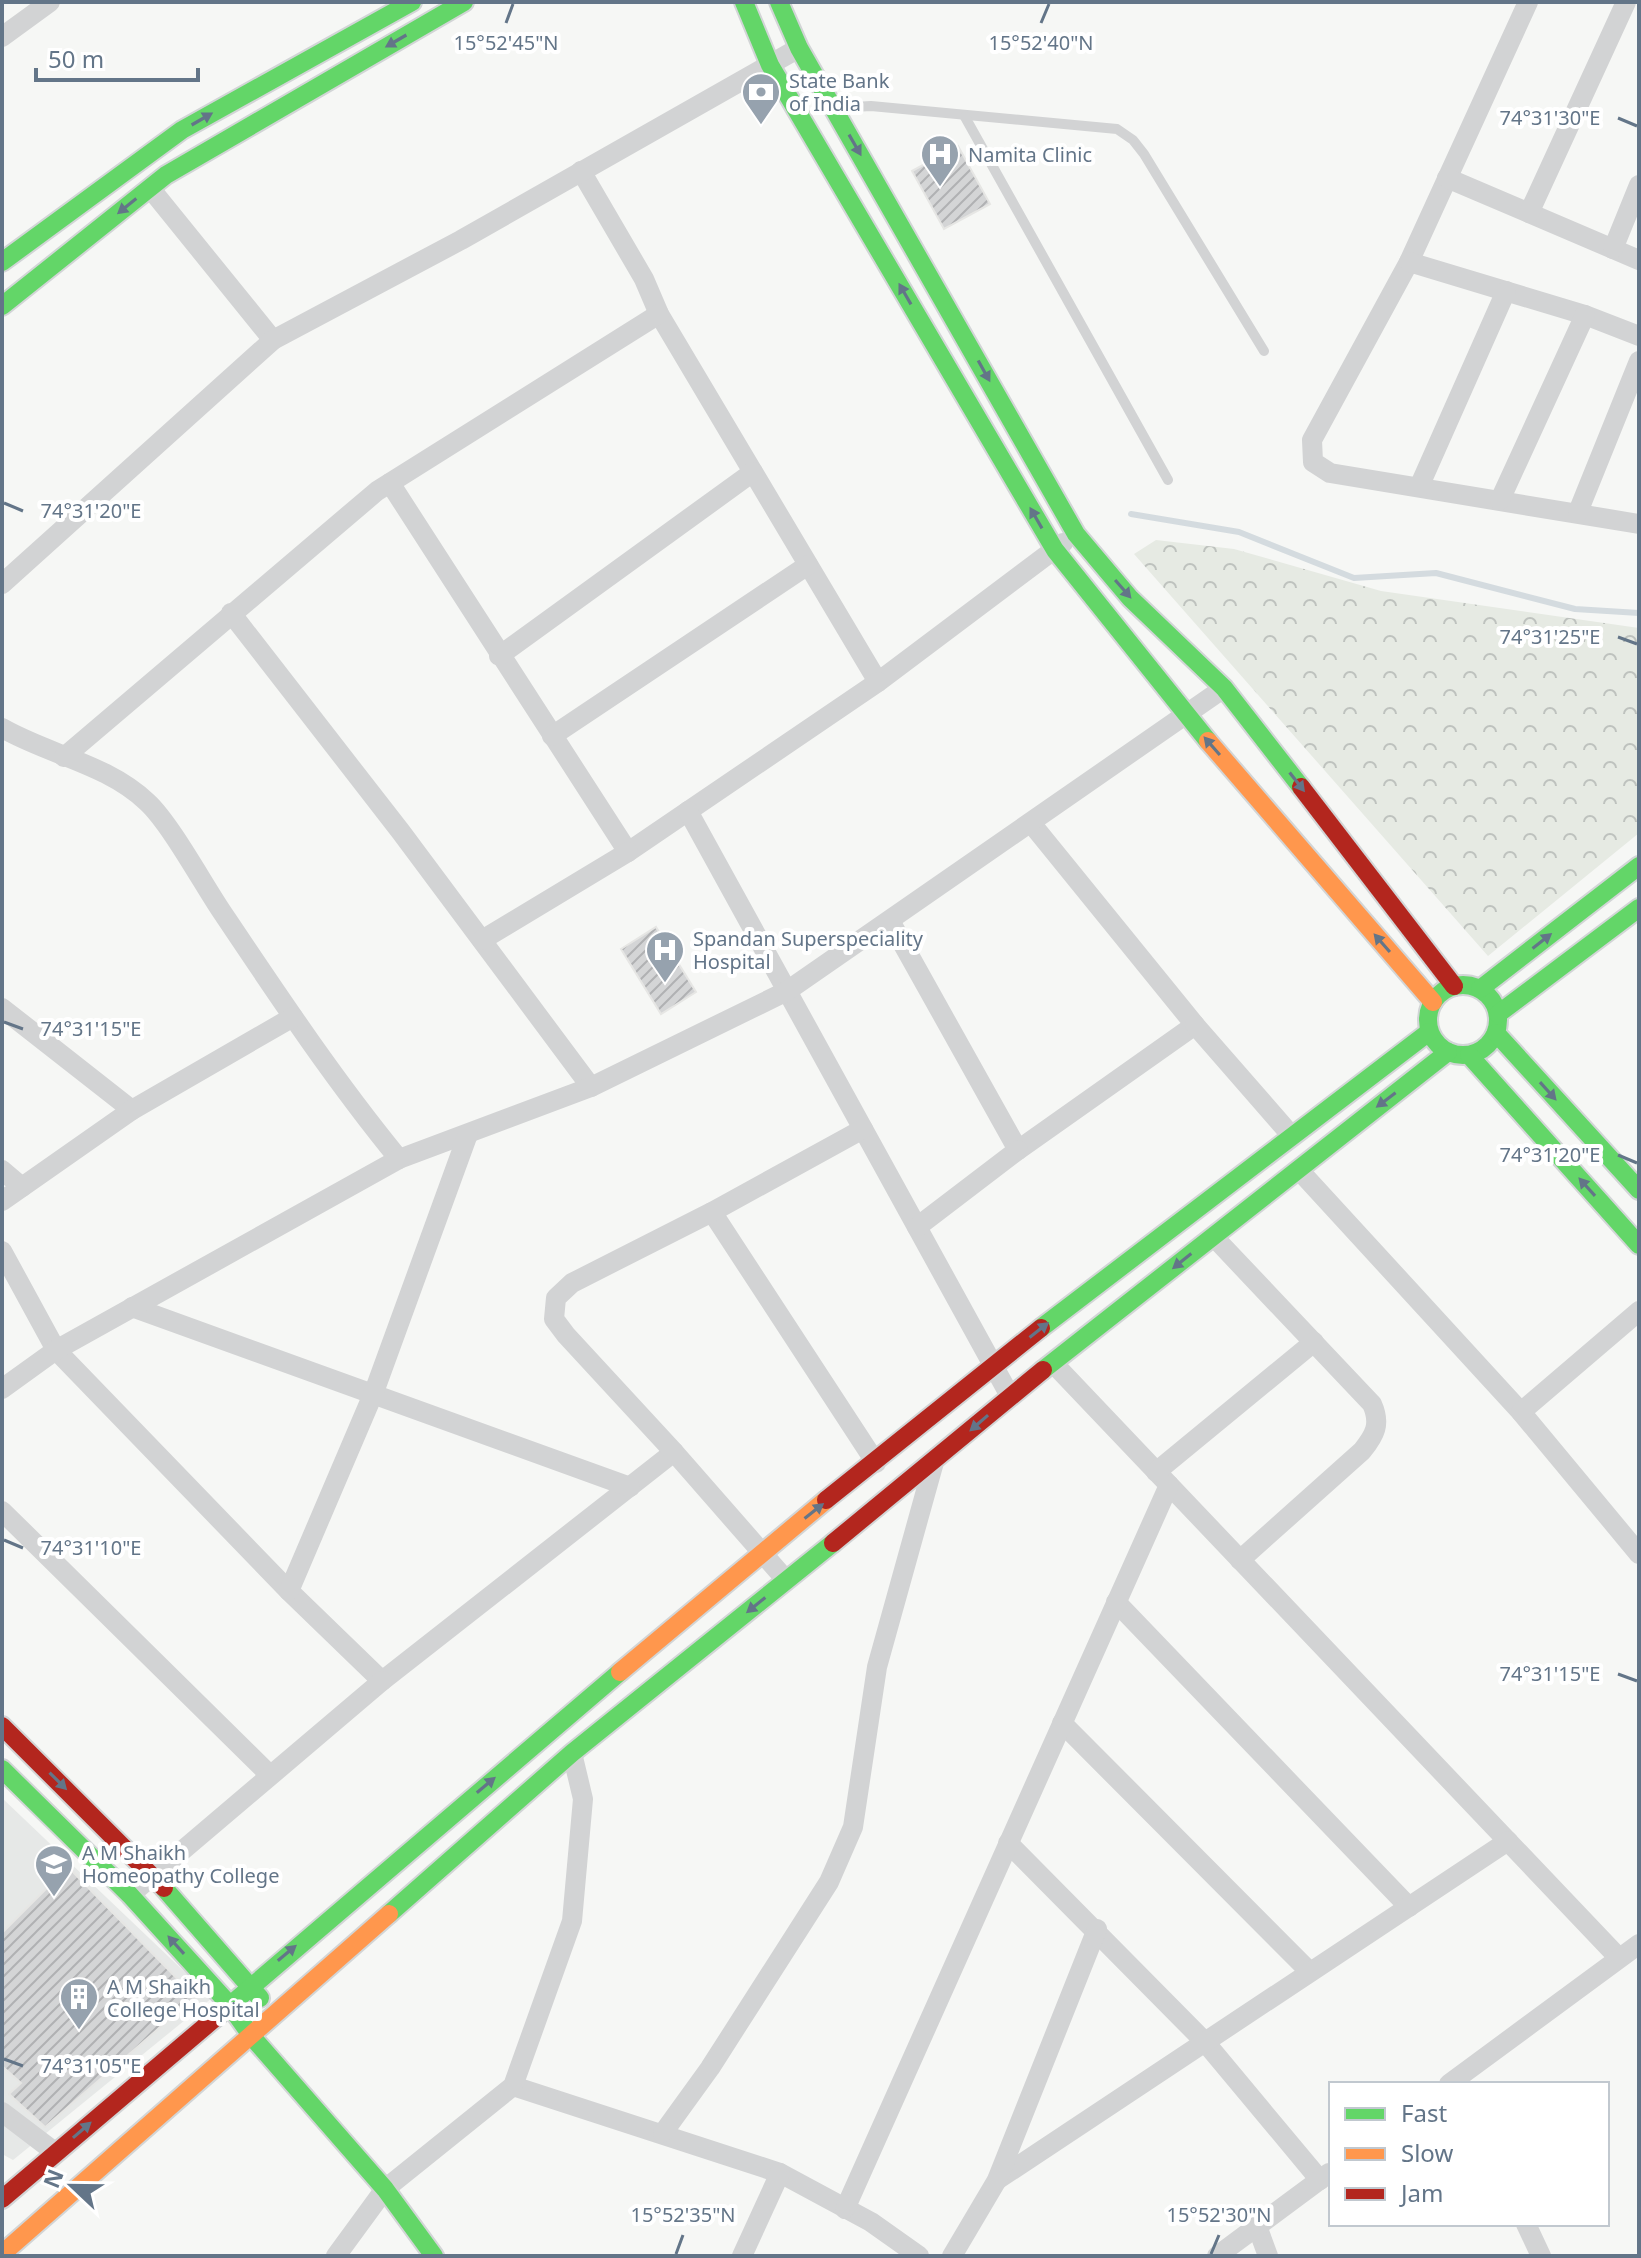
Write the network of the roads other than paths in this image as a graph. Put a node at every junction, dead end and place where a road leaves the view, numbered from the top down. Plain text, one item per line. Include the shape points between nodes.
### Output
1 (50, 2) edge
2 (412, 2) edge
3 (464, 2) edge
4 (744, 2) edge
5 (779, 2) edge
6 (1528, 2) edge
7 (1626, 4) edge
8 (2, 37) edge
9 (799, 48) junction
10 (770, 65) junction
11 (834, 108) junction
12 (965, 117) junction
13 (581, 171) junction
14 (1447, 178) junction
15 (1639, 185) edge
16 (150, 188) junction
17 (1529, 213) junction
18 (1613, 249) junction
19 (1639, 260) edge
20 (2, 262) edge
21 (1409, 262) junction
22 (1506, 291) junction
23 (2, 306) edge
24 (659, 314) junction
25 (1585, 315) junction
26 (1639, 336) edge
27 (273, 340) junction
28 (1264, 351) dead end
29 (1639, 361) edge
30 (753, 472) junction
31 (1168, 480) dead end
32 (390, 483) junction
33 (1419, 487) junction
34 (1500, 500) junction
35 (1578, 512) junction
36 (1639, 524) edge
37 (1076, 534) junction
38 (1055, 550) junction
39 (808, 565) junction
40 (2, 584) edge
41 (231, 613) junction
42 (499, 656) junction
43 (878, 682) junction
44 (1224, 688) junction
45 (1185, 715) junction
46 (2, 728) edge
47 (552, 736) junction
48 (64, 757) junction
49 (688, 811) junction
50 (1031, 823) junction
51 (628, 852) junction
52 (1639, 866) edge
53 (1639, 908) edge
54 (890, 921) junction
55 (482, 940) junction
56 (1454, 986) junction
57 (1480, 989) junction
58 (787, 991) junction
59 (1433, 1002) junction
60 (2, 1008) edge
61 (293, 1017) junction
62 (1497, 1024) junction
63 (1195, 1025) junction
64 (1429, 1032) junction
65 (1448, 1052) junction
66 (1469, 1055) junction
67 (591, 1087) junction
68 (132, 1110) junction
69 (863, 1129) junction
70 (468, 1134) junction
71 (1291, 1135) junction
72 (1018, 1150) junction
73 (399, 1159) junction
74 (1298, 1169) junction
75 (2, 1170) edge
76 (22, 1187) junction
77 (1639, 1190) edge
78 (2, 1201) edge
79 (712, 1212) junction
80 (917, 1227) junction
81 (1213, 1236) junction
82 (1639, 1245) edge
83 (2, 1251) edge
84 (132, 1307) junction
85 (1639, 1311) edge
86 (1314, 1342) junction
87 (56, 1350) junction
88 (1054, 1364) junction
89 (993, 1365) junction
90 (2, 1389) edge
91 (374, 1392) junction
92 (1010, 1396) junction
93 (1521, 1412) junction
94 (674, 1452) junction
95 (934, 1462) junction
96 (876, 1463) junction
97 (1162, 1478) junction
98 (630, 1487) junction
99 (2, 1511) edge
100 (761, 1552) junction
101 (1639, 1554) edge
102 (1240, 1560) junction
103 (786, 1580) junction
104 (289, 1591) junction
105 (1116, 1602) junction
106 (382, 1681) junction
107 (1062, 1723) junction
108 (2, 1726) edge
109 (572, 1753) junction
110 (2, 1769) edge
111 (269, 1774) junction
112 (1508, 1841) junction
113 (1008, 1843) junction
114 (153, 1875) junction
115 (130, 1895) junction
116 (1409, 1907) junction
117 (1097, 1929) junction
118 (1639, 1944) edge
119 (1619, 1958) junction
120 (1310, 1972) junction
121 (248, 1986) junction
122 (228, 2003) junction
123 (276, 2014) junction
124 (253, 2038) junction
125 (1205, 2042) junction
126 (1460, 2081) edge
127 (513, 2086) junction
128 (2, 2112) edge
129 (663, 2133) junction
130 (56, 2153) junction
131 (780, 2173) junction
132 (1326, 2176) edge
133 (997, 2180) junction
134 (385, 2189) junction
135 (2, 2199) edge
136 (845, 2209) junction
137 (1257, 2226) junction
138 (1527, 2226) edge
139 (2, 2254) edge
140 (336, 2256) edge
141 (434, 2256) edge
142 (742, 2256) edge
143 (919, 2256) edge
144 (952, 2256) edge
145 (1217, 2256) edge
146 (1268, 2256) edge
147 (1541, 2256) edge

1 - 8 street
20 -> 2 street via 182,130
3 -> 16 street
4 - 10 street
5 - 9 street
6 - 14 street
7 - 17 street
9 - 10 street
9 - 11 street
10 - 13 street
38 -> 10 street
11 - 12 lane via 871,106
11 -> 37 street
12 - 28 lane via 1117,129 1133,140
12 - 31 lane
13 - 24 street
13 - 27 street
14 - 17 street
14 - 21 street
15 - 18 street
16 -> 23 street
16 - 27 street
17 - 18 street
18 - 19 street
21 - 22 street
21 - 33 street via 1312,440 1311,452 1313,462 1330,473
22 - 25 street
22 - 33 street
24 - 30 street
24 - 32 street
25 - 26 street
25 - 34 street
27 - 40 street
29 - 35 street
30 - 39 street
30 - 42 street
32 - 41 street
32 - 42 street
33 - 34 street
34 - 35 street
35 - 36 street
37 - 38 street
37 -> 44 street via 1130,598
38 - 43 street
38 - 45 street
39 - 43 street
39 - 47 street
41 - 48 street
41 - 55 street
42 - 47 street
43 - 49 street
44 - 45 street
44 -> 56 street
45 - 50 street
59 -> 45 street
46 - 48 street
47 - 51 street
48 - 61 street via 114,776 149,803
49 - 51 street
49 - 58 street
50 - 54 street
50 - 63 street
51 - 55 street
57 -> 52 street
53 - 62 street
54 - 58 street
54 - 72 street
55 - 67 street
56 - 57 street
56 - 59 street
57 - 62 street via 1489,996
58 - 67 street
58 - 69 street
59 - 64 street
60 - 68 street
61 - 68 street
61 - 73 street
62 - 66 street via 1490,1043
62 -> 77 street
63 - 71 street
63 - 72 street
64 - 65 street
64 - 71 street
65 - 66 street
65 -> 74 street
82 -> 66 street
67 - 70 street
68 - 76 street
69 - 79 street
69 - 80 street
70 - 73 street
70 - 91 street
89 -> 71 street
72 - 80 street
73 - 84 street
74 - 81 street
74 - 93 street
75 - 76 street
76 - 78 street
79 - 94 street via 572,1283 556,1298 554,1319 566,1335
79 - 96 street
80 - 89 street
81 - 86 street
81 -> 88 street
83 - 87 street
84 - 87 street
84 - 91 street
85 - 93 street
86 - 97 street
86 - 102 street via 1372,1404 1378,1418 1373,1437
87 - 90 street
87 - 104 street
88 - 92 street
88 - 97 street
89 - 92 street
89 - 96 street
91 - 98 street
91 - 104 street
92 -> 95 street
93 - 101 street
94 - 98 street
94 - 100 street
95 - 103 street
95 - 129 street via 877,1667 853,1827 829,1882
100 -> 96 street
97 - 102 street
97 - 105 street
98 - 106 street
99 - 111 street
100 - 103 street
121 -> 100 street
102 - 112 street
103 -> 109 street
104 - 106 street
105 - 107 street
105 - 116 street
106 - 111 street
107 - 113 street
107 - 120 street
108 -> 114 street
109 - 123 street
109 - 127 street via 583,1799 572,1921
110 - 115 street
111 - 114 street
112 - 116 street
112 - 119 street
113 - 117 street
113 - 136 street
114 - 115 street
114 - 121 street
122 -> 115 street
116 - 120 street
117 - 125 street
117 - 133 street
118 - 119 street
119 - 126 street
120 - 125 street
121 - 122 street
121 - 123 street
122 - 124 street
130 -> 122 street
123 - 124 street
124 - 134 street
124 - 139 street
125 - 132 street
125 - 133 street
127 - 129 street
127 - 134 street
128 - 130 street
129 - 131 street
130 - 135 street
131 - 136 street
131 - 142 street
132 - 137 street
133 - 144 street
134 - 140 street
134 - 141 street
136 - 143 street
137 - 145 street
137 - 146 street
138 - 147 street

